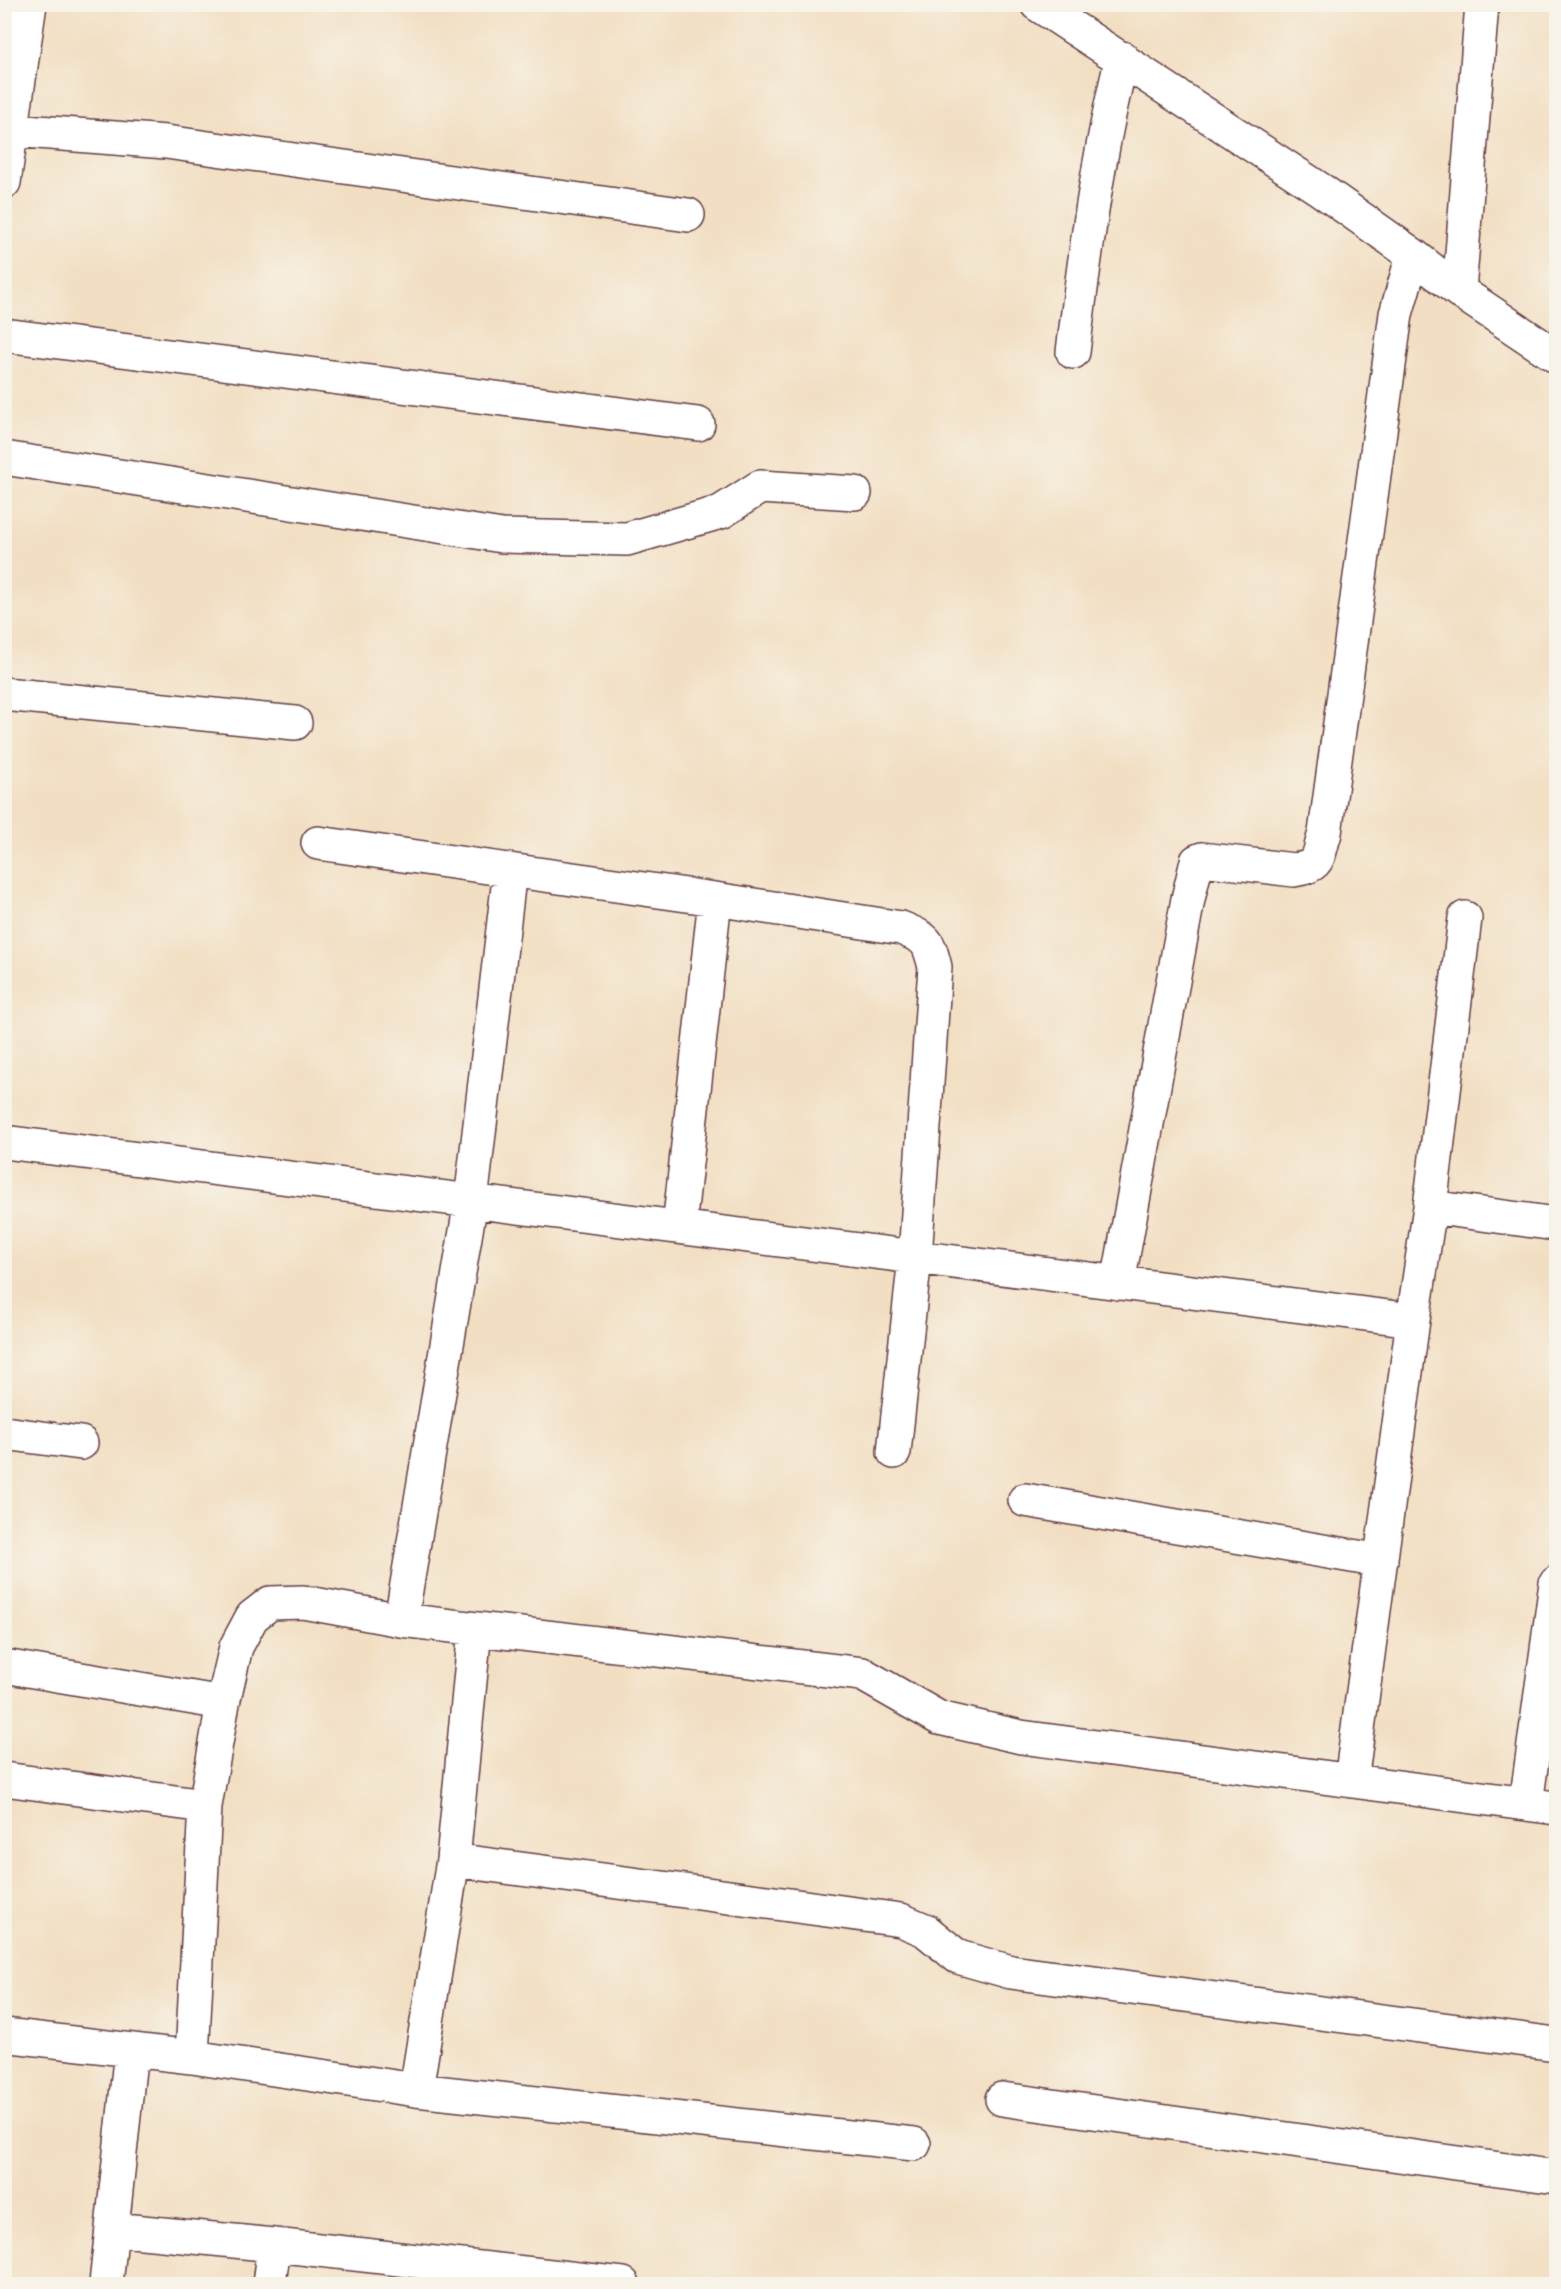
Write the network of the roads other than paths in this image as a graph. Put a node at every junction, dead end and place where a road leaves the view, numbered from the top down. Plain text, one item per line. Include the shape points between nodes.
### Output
1 (30, 4) edge
2 (1037, 4) edge
3 (1482, 4) edge
4 (1122, 58) junction
5 (12, 130) junction
6 (4, 182) edge
7 (688, 215) dead end
8 (1413, 255) junction
9 (1459, 291) junction
10 (4, 335) edge
11 (1073, 352) dead end
12 (1557, 356) edge
13 (699, 424) dead end
14 (4, 458) edge
15 (855, 493) dead end
16 (4, 694) edge
17 (295, 723) dead end
18 (318, 843) dead end
19 (510, 870) junction
20 (715, 898) junction
21 (1465, 918) dead end
22 (4, 1142) edge
23 (471, 1201) junction
24 (1430, 1207) junction
25 (1557, 1224) edge
26 (679, 1227) junction
27 (915, 1257) junction
28 (1118, 1283) junction
29 (1413, 1320) junction
30 (4, 1433) edge
31 (81, 1443) dead end
32 (894, 1452) dead end
33 (1025, 1500) dead end
34 (1381, 1561) junction
35 (1557, 1583) edge
36 (401, 1620) junction
37 (475, 1629) junction
38 (4, 1666) edge
39 (223, 1703) junction
40 (4, 1779) edge
41 (1352, 1781) junction
42 (206, 1806) junction
43 (1541, 1806) edge
44 (453, 1860) junction
45 (4, 2035) edge
46 (1557, 2044) edge
47 (131, 2050) junction
48 (192, 2056) junction
49 (416, 2090) junction
50 (1002, 2099) dead end
51 (914, 2144) dead end
52 (1557, 2177) edge
53 (112, 2229) junction
54 (274, 2245) junction
55 (105, 2284) edge
56 (269, 2284) edge
57 (623, 2284) edge

1 - 5 street
2 - 4 street
3 - 9 street
4 - 8 street via 1321,189
4 - 11 street via 1106,123
5 - 6 street
5 - 7 street via 166,142
8 - 9 street
8 - 28 street via 1396,314 1325,833 1316,862 1309,868 1197,861
9 - 12 street
10 - 13 street
14 - 15 street via 502,536 627,539 721,512 760,487
16 - 17 street
18 - 19 street
19 - 20 street
19 - 23 street
20 - 26 street
20 - 27 street via 901,928 922,937 930,946 935,967
21 - 24 street
22 - 23 street
23 - 26 street
23 - 36 street
24 - 25 street
24 - 29 street
26 - 27 street
27 - 28 street
27 - 32 street
28 - 29 street
29 - 34 street
30 - 31 street
33 - 34 street
34 - 41 street
35 - 43 street
36 - 37 street
36 - 39 street via 303,1602 270,1603 252,1617 236,1647
37 - 41 street via 862,1674 939,1718 1021,1737
37 - 44 street
38 - 39 street
39 - 42 street
40 - 42 street
41 - 43 street
42 - 48 street
44 - 46 street via 901,1920 925,1930 958,1957 1011,1972
44 - 49 street
45 - 47 street
47 - 48 street
47 - 53 street
48 - 49 street
49 - 51 street
50 - 52 street
53 - 54 street
53 - 55 street
54 - 56 street
54 - 57 street

